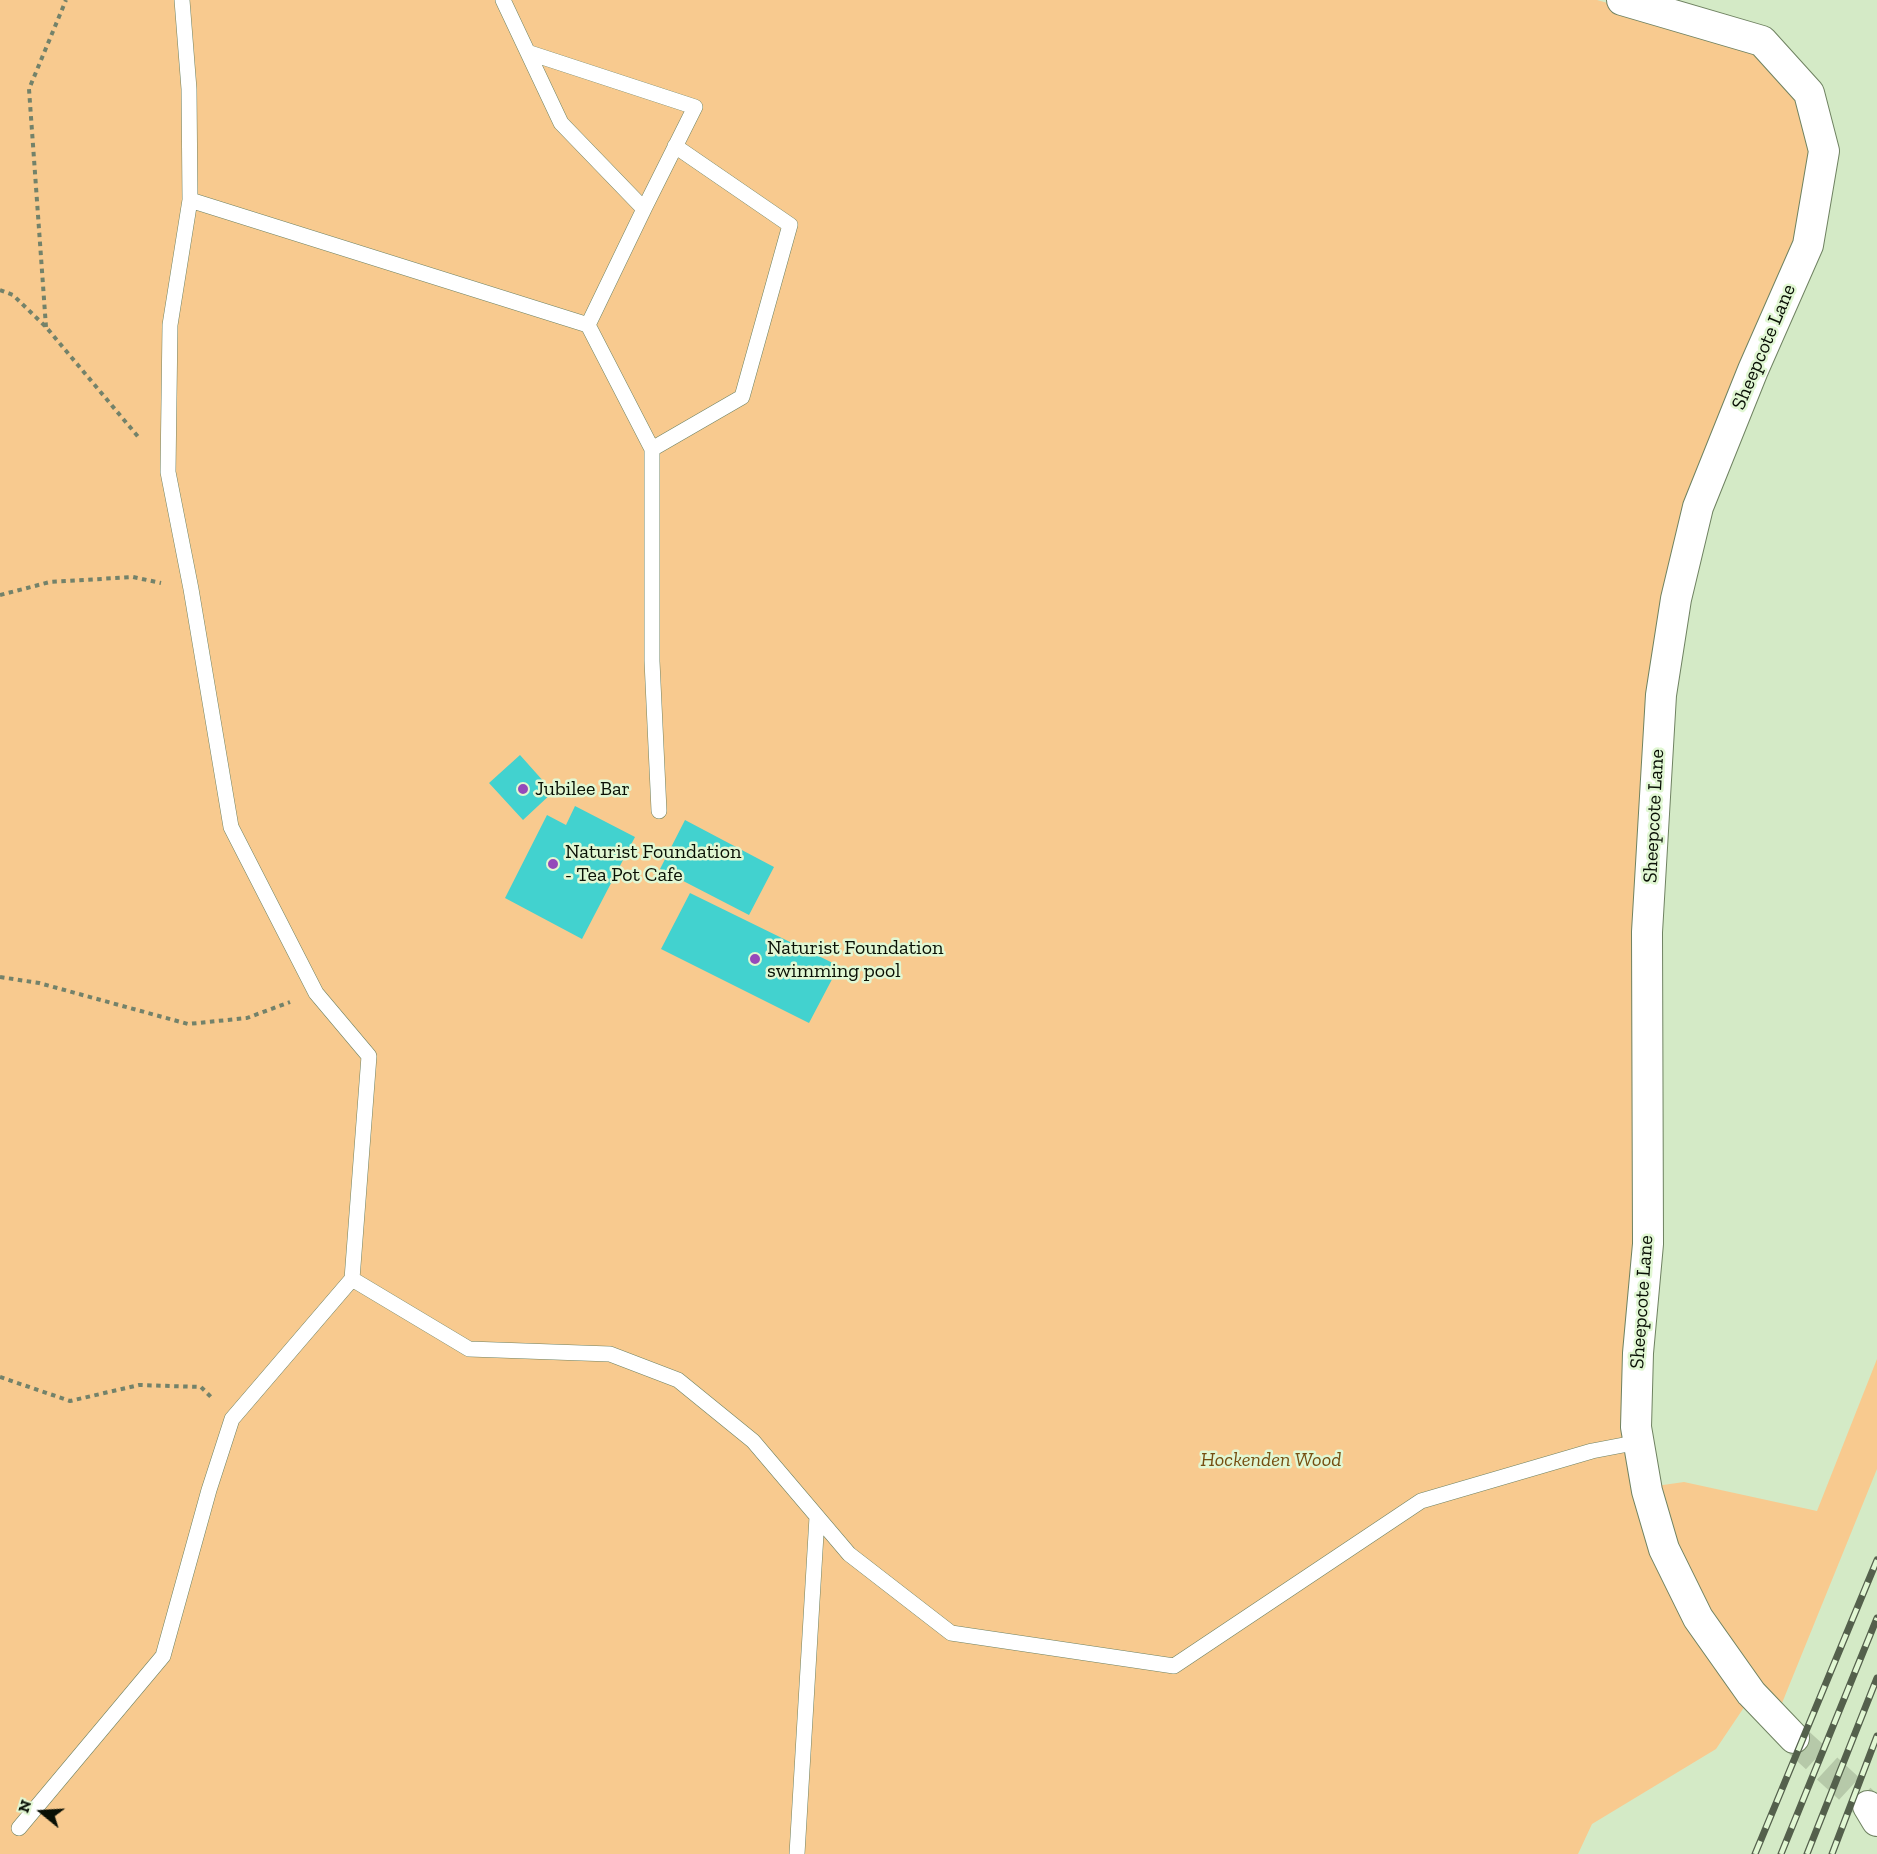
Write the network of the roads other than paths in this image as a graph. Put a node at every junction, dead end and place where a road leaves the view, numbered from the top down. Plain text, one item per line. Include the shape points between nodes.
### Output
1 (182, 0) edge
2 (503, 0) edge
3 (1622, 0) edge
4 (530, 53) junction
5 (675, 146) junction
6 (190, 200) junction
7 (644, 209) junction
8 (588, 325) junction
9 (652, 449) junction
10 (659, 811) dead end
11 (352, 1279) junction
12 (1639, 1442) junction
13 (817, 1517) junction
14 (1794, 1738) tunnel mouth
15 (19, 1828) dead end
16 (797, 1854) edge

1 - 6 lane via 189,89
2 - 4 lane
3 - 12 street, Sheepcote Lane via 1762,41 1809,93 1824,151 1808,245 1698,507 1676,599 1661,695 1647,932 1648,1244 1638,1353
4 - 5 lane via 695,107
4 - 7 lane via 561,123
5 - 7 lane
5 - 9 lane via 790,225 742,397
6 - 8 lane
6 - 11 lane via 170,325 168,472 231,827 316,993 369,1056
7 - 8 lane
8 - 9 lane
9 - 10 lane via 652,662
11 - 13 lane via 469,1349 609,1354 678,1380 753,1441
11 - 15 lane via 232,1419 163,1656
12 - 13 lane via 1592,1451 1421,1501 1174,1666 951,1633 849,1554
12 - 14 street, Sheepcote Lane via 1647,1491 1664,1549 1698,1618 1751,1693
13 - 16 lane

